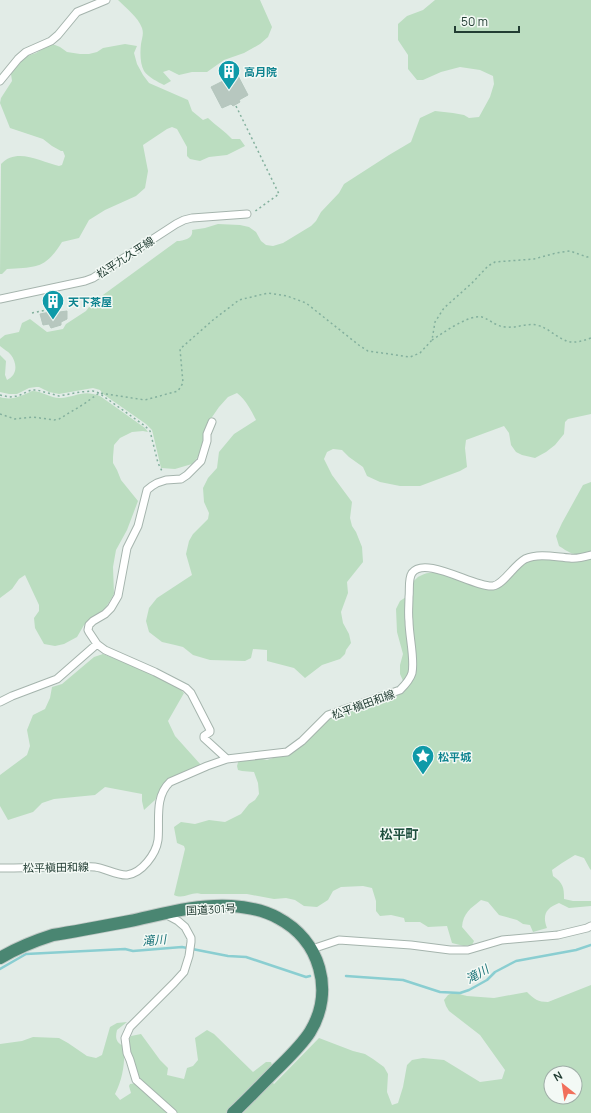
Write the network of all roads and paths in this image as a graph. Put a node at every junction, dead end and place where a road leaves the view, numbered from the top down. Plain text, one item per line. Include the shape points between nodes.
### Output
1 (106, 0) edge
2 (0, 81) edge
3 (236, 106) dead end
4 (250, 214) joint
5 (591, 256) edge
6 (53, 288) junction
7 (0, 299) edge
8 (32, 313) dead end
9 (591, 338) edge
10 (432, 340) junction
11 (99, 393) junction
12 (0, 395) edge
13 (0, 414) edge
14 (212, 422) dead end
15 (166, 480) junction
16 (591, 555) edge
17 (97, 644) junction
18 (0, 702) edge
19 (227, 759) junction
20 (0, 868) edge
21 (165, 913) junction
22 (591, 926) edge
23 (312, 949) junction
24 (0, 958) edge
25 (173, 1113) edge
26 (233, 1113) edge

1 - 2 street via 77,12 58,35 51,41 26,52
3 - 4 path via 279,194
4 - 6 street, 松平九久平線 via 184,220 93,278
5 - 10 path via 586,257 570,251 534,259 495,262 444,308 435,322
6 - 7 street, 松平九久平線
6 - 8 path via 56,308
9 - 10 path via 573,343 537,325 499,327 477,316
10 - 11 path via 420,353 410,357 368,351 306,303 268,293 239,300 180,349 183,383 178,391 145,400
11 - 12 path via 87,391 59,396 31,390 18,396
11 - 13 path via 59,419 15,419
11 - 15 path via 150,431 158,463
14 - 15 street via 201,461 188,475
15 - 17 street via 147,490 138,526 127,548 118,596 111,608 89,625 88,632
16 - 19 street, 松平槇田和線 via 580,558 531,557 520,562 501,582 492,586 440,570 420,568 414,571 410,581 408,621 413,664 410,679 405,685 396,692 328,715 302,742 287,752
17 - 18 street via 57,679
17 - 19 street via 107,652 186,688 210,730 204,738
19 - 20 street, 松平槇田和線 via 170,782 165,787 159,806 155,850 152,857 134,872 127,875 95,867
21 - 23 highway, 国道301号 via 192,908 230,906 266,912 295,929
21 - 24 highway, 国道301号 via 37,940
21 - 25 street via 185,927 191,938 184,972 130,1027 125,1038 136,1080
22 - 23 street via 558,935 502,940 468,950 339,940
23 - 26 highway, 国道301号 via 319,964 322,984 321,1002 315,1021 293,1053

